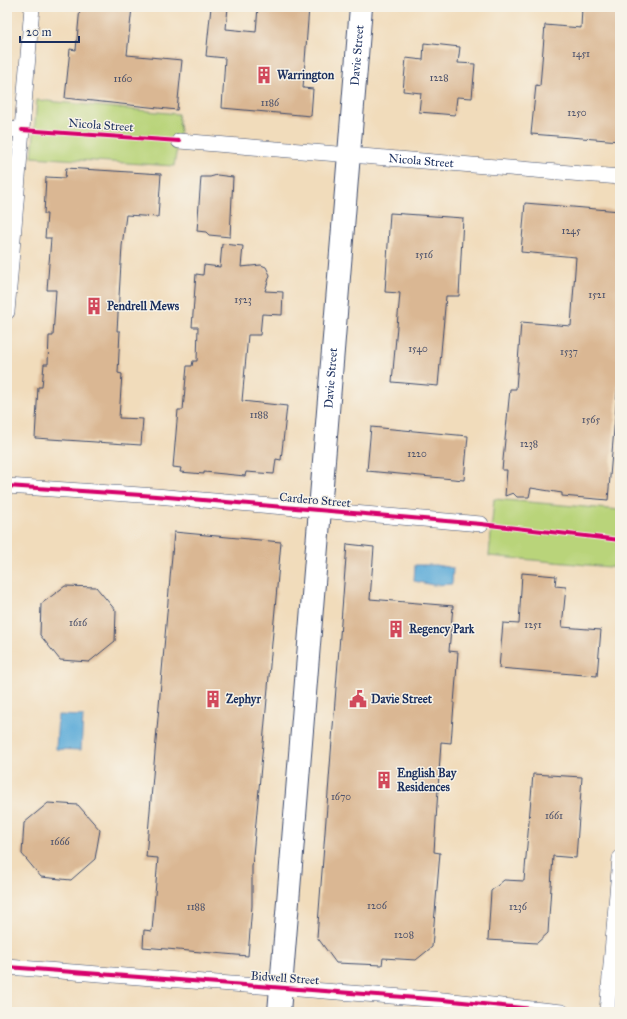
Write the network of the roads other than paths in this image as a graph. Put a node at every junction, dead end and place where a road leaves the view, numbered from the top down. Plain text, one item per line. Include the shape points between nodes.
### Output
1 (32, 7) edge
2 (361, 7) edge
3 (7, 129) edge
4 (22, 130) junction
5 (178, 141) dead end
6 (349, 156) junction
7 (620, 177) edge
8 (7, 312) edge
9 (7, 486) edge
10 (320, 510) junction
11 (482, 524) dead end
12 (620, 858) edge
13 (7, 967) edge
14 (281, 988) junction
15 (279, 1012) edge
16 (562, 1012) edge
17 (607, 1012) edge

1 - 4 street
2 - 6 main road, Davie Street
3 - 4 street
4 - 8 street
5 - 6 street, Nicola Street
6 - 7 street, Nicola Street
6 - 10 main road, Davie Street
9 - 10 street, Cardero Street
10 - 11 street, Cardero Street
10 - 14 main road, Davie Street
12 - 17 street
13 - 14 street, Bidwell Street
14 - 15 main road, Davie Street
14 - 16 street, Bidwell Street

